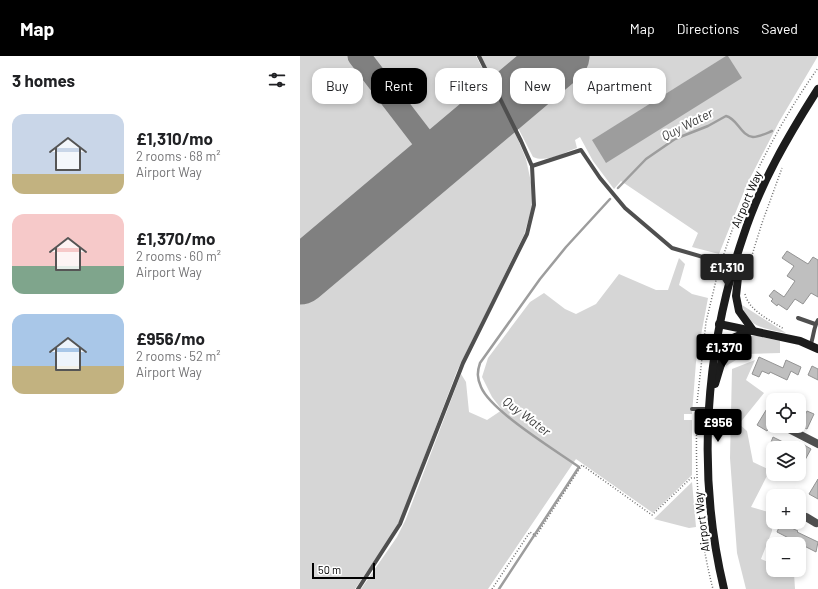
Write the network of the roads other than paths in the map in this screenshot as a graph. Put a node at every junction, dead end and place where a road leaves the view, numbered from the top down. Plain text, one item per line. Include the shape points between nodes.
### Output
1 (479, 56) edge
2 (818, 89) edge
3 (532, 166) junction
4 (743, 236) junction
5 (734, 266) junction
6 (798, 318) dead end
7 (817, 322) edge
8 (719, 324) junction
9 (752, 329) junction
10 (814, 347) edge
11 (692, 409) dead end
12 (708, 409) junction
13 (797, 433) edge
14 (818, 444) edge
15 (806, 517) dead end
16 (817, 522) edge
17 (358, 589) edge
18 (724, 589) edge

1 - 3 lane
2 - 4 street, Airport Way via 789,134 763,186
3 - 5 lane via 581,150 625,208 672,248
3 - 17 lane via 534,205 527,234 463,363 400,524
4 - 5 street, Airport Way
4 - 9 street via 736,296 739,311
5 - 8 street, Airport Way
6 - 7 lane
7 - 10 lane
8 - 9 street
8 - 12 street, Airport Way
9 - 10 street
9 - 12 street via 733,338 725,351
11 - 12 lane
12 - 18 street, Airport Way via 711,513
13 - 14 street
15 - 16 street

